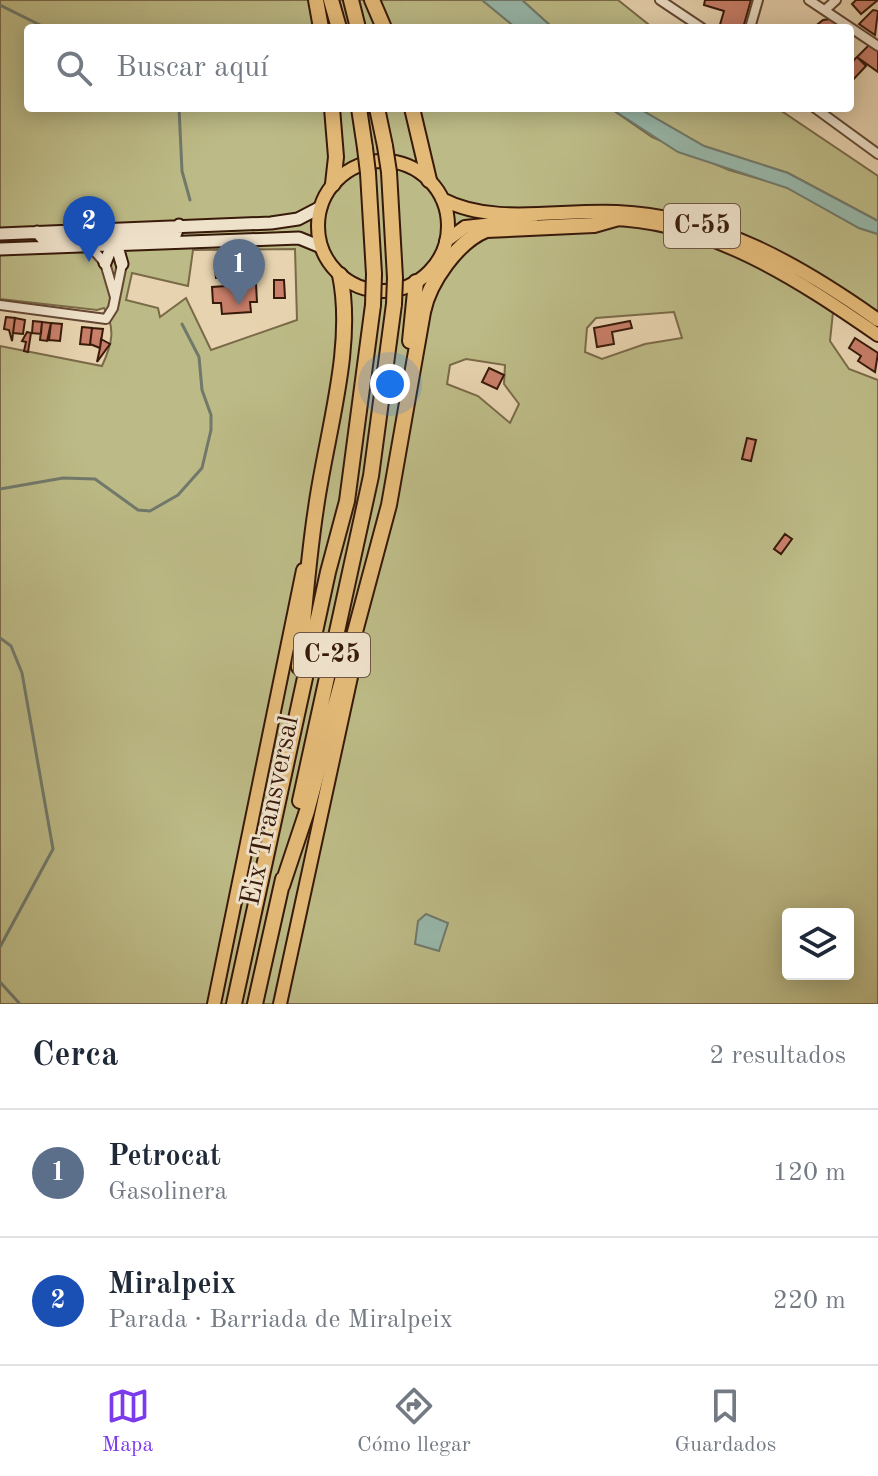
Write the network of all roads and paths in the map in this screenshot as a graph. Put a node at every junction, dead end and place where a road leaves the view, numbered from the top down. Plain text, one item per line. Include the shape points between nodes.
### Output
1 (316, 0) edge
2 (331, 0) edge
3 (351, 0) edge
4 (372, 0) edge
5 (660, 0) edge
6 (758, 0) edge
7 (809, 0) edge
8 (836, 0) edge
9 (675, 4) edge
10 (825, 10) junction
11 (320, 24) edge
12 (338, 24) edge
13 (357, 24) edge
14 (382, 24) edge
15 (698, 24) edge
16 (751, 24) edge
17 (846, 24) edge
18 (854, 30) edge
19 (878, 46) edge
20 (332, 112) edge
21 (360, 112) edge
22 (378, 112) edge
23 (413, 112) edge
24 (820, 112) edge
25 (878, 154) edge
26 (429, 180) junction
27 (333, 184) junction
28 (442, 199) junction
29 (321, 207) junction
30 (615, 219) junction
31 (179, 225) junction
32 (37, 232) junction
33 (0, 234) edge
34 (446, 241) junction
35 (111, 246) junction
36 (91, 247) junction
37 (321, 247) junction
38 (0, 249) edge
39 (105, 263) junction
40 (122, 264) joint
41 (340, 275) junction
42 (416, 282) junction
43 (115, 297) junction
44 (0, 305) edge
45 (843, 311) junction
46 (878, 320) edge
47 (878, 327) edge
48 (878, 335) edge
49 (412, 381) junction
50 (389, 505) junction
51 (316, 508) junction
52 (291, 744) junction
53 (282, 886) junction
54 (214, 1004) edge
55 (234, 1004) edge
56 (255, 1004) edge
57 (280, 1004) edge

1 - 11 highway
2 - 12 highway
3 - 13 highway
4 - 14 highway
5 - 9 street
6 - 16 street
7 - 10 street
8 - 10 street
9 - 15 street
10 - 17 street
18 - 19 street
20 - 27 highway
21 - 52 highway, Eix Transversal / C-25, bridge via 368,173 373,305 347,501
22 - 53 highway, Eix Transversal / C-25, bridge via 389,172 394,304 371,476
23 - 26 highway
24 - 25 street
26 - 27 main road via 406,165 380,161 357,166
26 - 28 main road
27 - 29 main road
28 - 34 main road
28 - 46 main road, C-55 via 473,212 619,212 696,224 761,247
29 - 31 main road via 298,219 271,223
29 - 37 main road
30 - 34 main road, C-55 via 477,225
30 - 45 main road, C-55 via 681,230 750,256
30 - 49 highway via 594,225 486,230 471,236 425,301
31 - 32 main road
31 - 35 main road via 175,235 120,236
32 - 33 main road
32 - 35 main road via 44,240 102,238
34 - 42 main road via 434,267
35 - 36 main road
35 - 37 main road via 299,238
35 - 39 main road
35 - 40 main road
36 - 38 main road
36 - 39 street
37 - 41 main road
39 - 43 street
40 - 43 street
41 - 42 main road via 356,286 379,291
41 - 51 highway via 342,343
42 - 49 highway via 409,355
43 - 44 street via 106,319
45 - 47 main road, C-55
45 - 48 main road, C-55
49 - 50 highway
50 - 53 highway
50 - 57 main road
51 - 52 highway
51 - 54 main road
52 - 55 highway, Eix Transversal / C-25
53 - 56 highway, Eix Transversal / C-25

